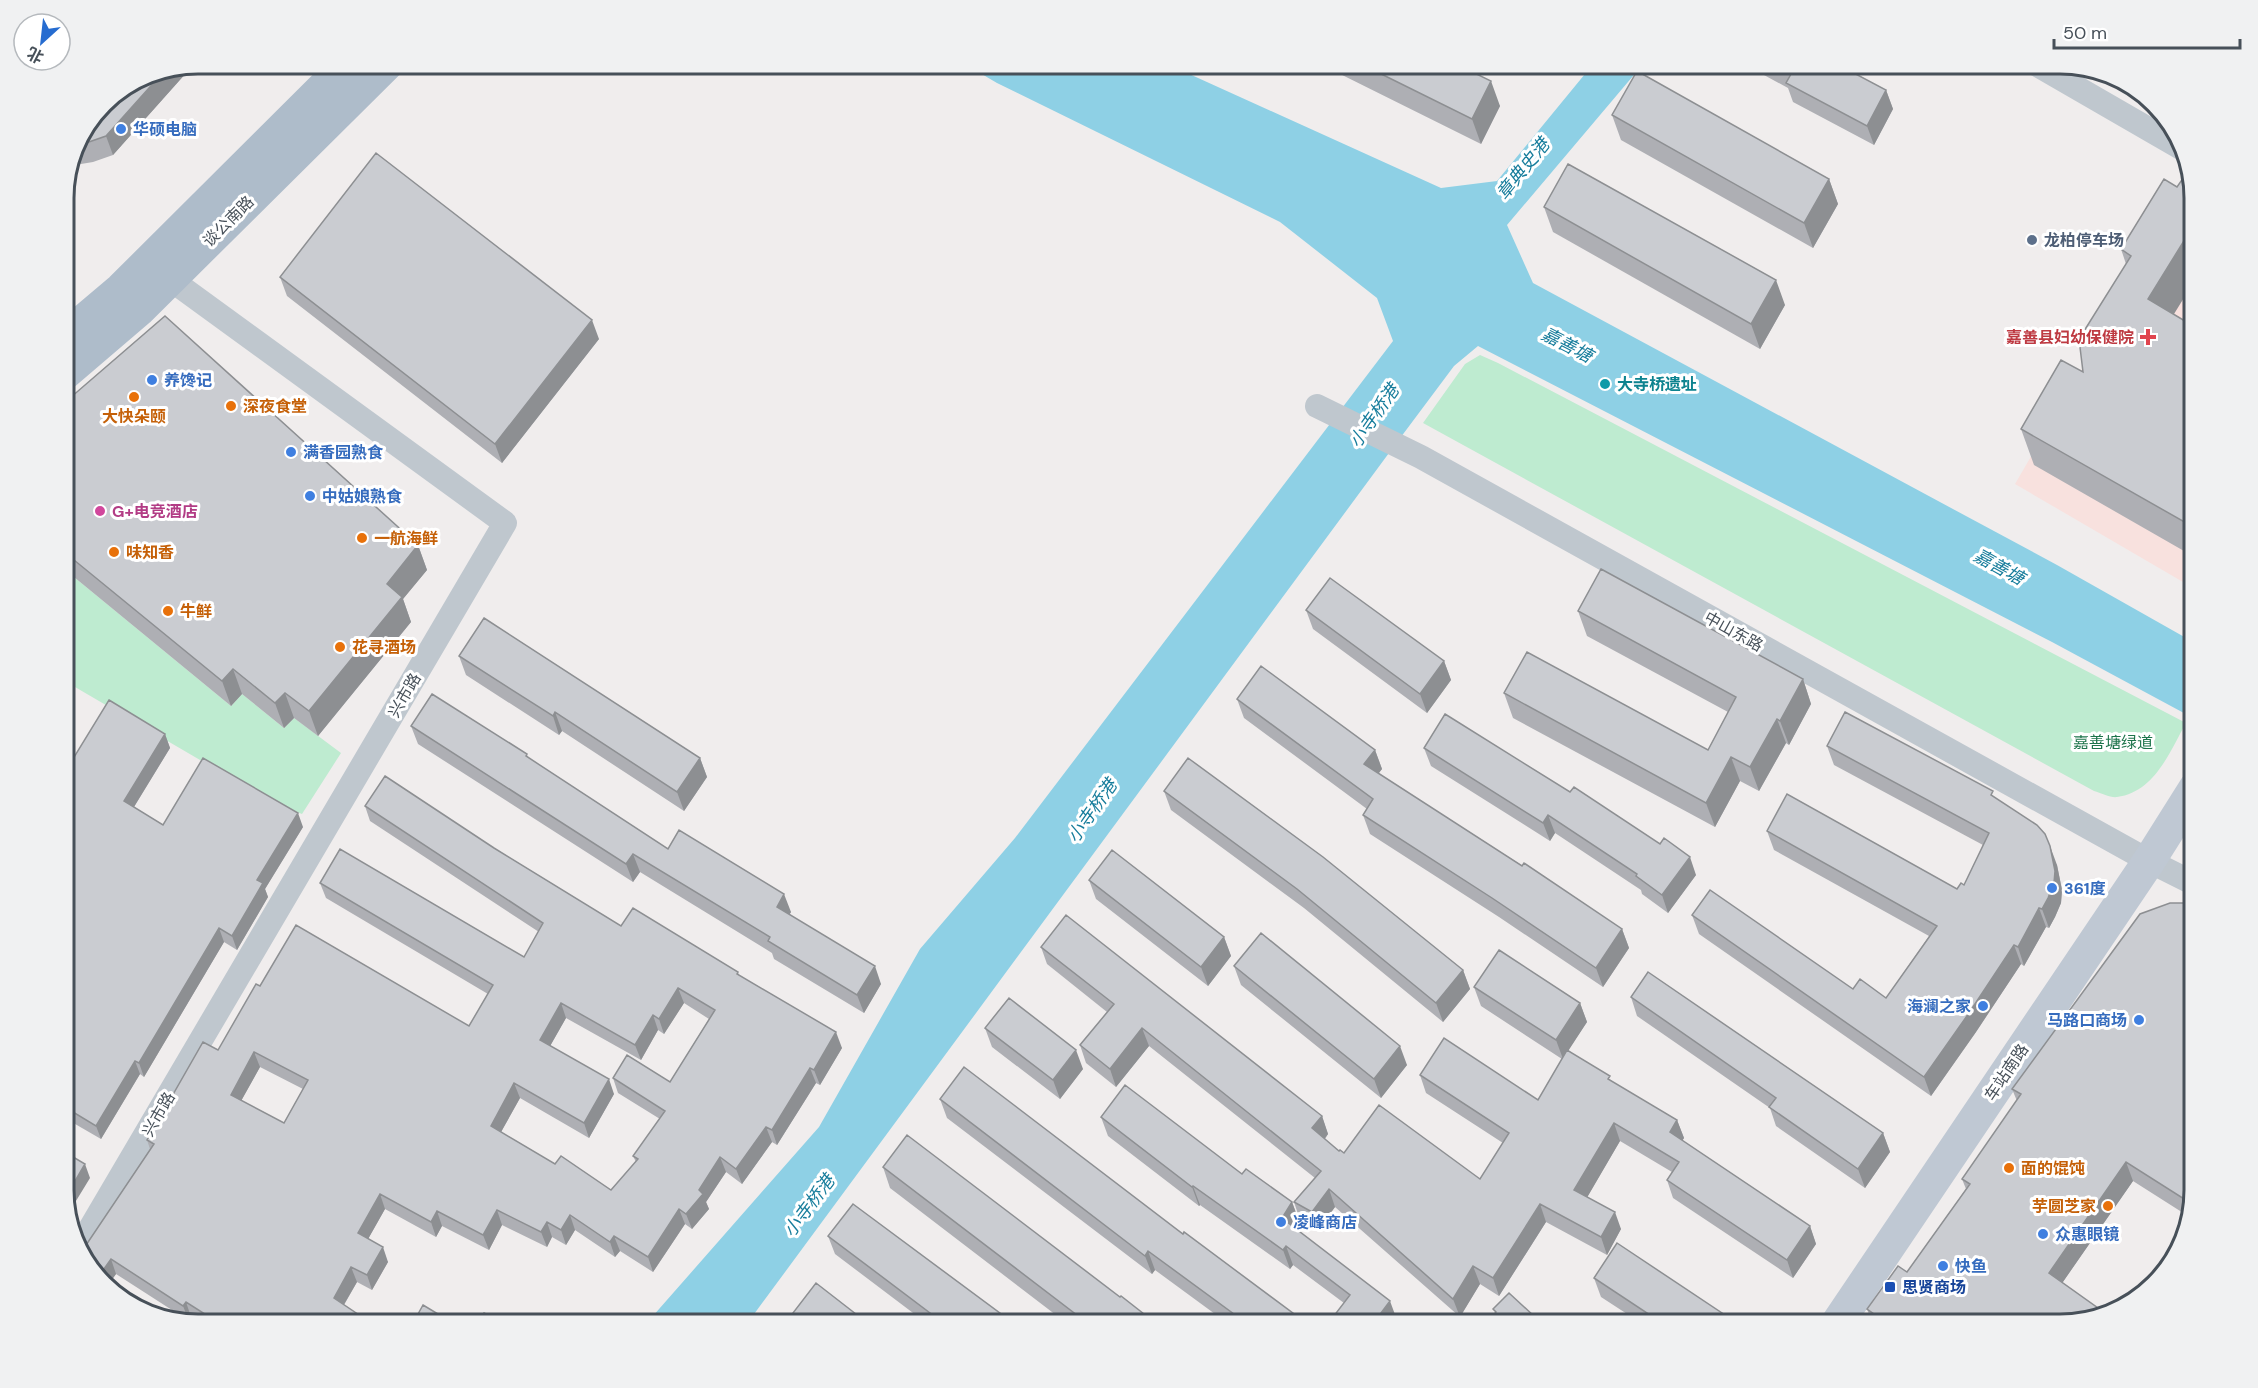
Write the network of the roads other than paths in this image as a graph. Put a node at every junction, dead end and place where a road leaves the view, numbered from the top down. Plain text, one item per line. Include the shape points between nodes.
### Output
1 (338, 74) edge
2 (376, 74) edge
3 (2053, 74) edge
4 (2171, 142) edge
5 (159, 270) junction
6 (74, 329) edge
7 (74, 366) edge
8 (1317, 406) dead end
9 (2184, 805) edge
10 (2149, 861) junction
11 (2184, 878) edge
12 (84, 1239) edge
13 (1843, 1314) edge

1 - 5 main road, 谈公南路
2 - 5 main road, 谈公南路
3 - 4 street
5 - 6 main road, 谈公南路 via 121,289
5 - 7 main road, 谈公南路 via 139,310
5 - 12 street, 兴市路 via 505,523
8 - 10 street, 中山东路 via 1421,457
9 - 10 street, 车站南路
10 - 11 street, 中山东路
10 - 13 street, 车站南路

